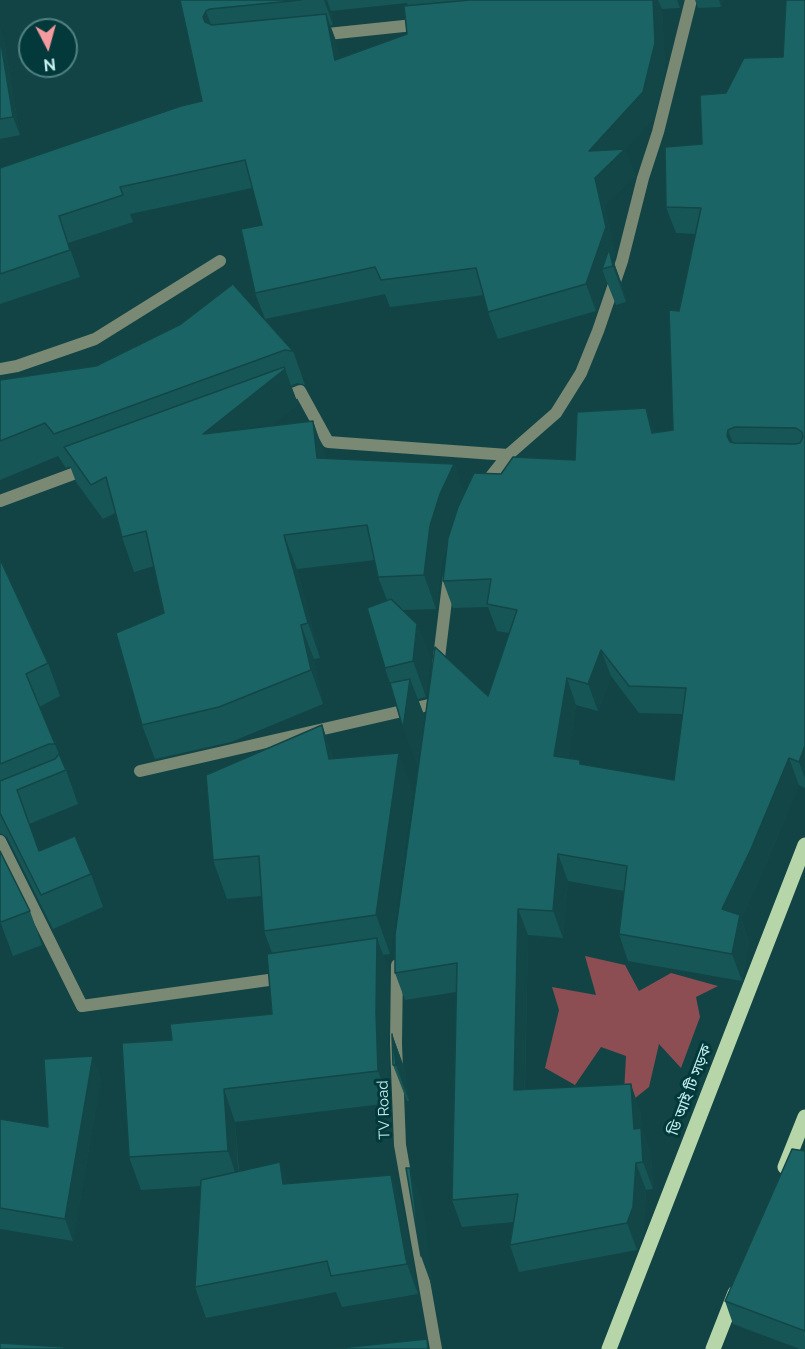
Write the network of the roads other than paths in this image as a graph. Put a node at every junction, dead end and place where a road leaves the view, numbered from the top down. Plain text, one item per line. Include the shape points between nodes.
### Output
1 (691, 0) edge
2 (433, 23) edge
3 (303, 36) edge
4 (220, 261) dead end
5 (0, 369) edge
6 (267, 404) edge
7 (508, 455) junction
8 (100, 464) edge
9 (479, 491) edge
10 (0, 501) edge
11 (450, 563) edge
12 (140, 771) dead end
13 (0, 842) edge
14 (805, 845) edge
15 (394, 958) edge
16 (292, 976) edge
17 (805, 1117) edge
18 (780, 1180) edge
19 (742, 1276) edge
20 (436, 1349) edge
21 (609, 1349) edge
22 (713, 1349) edge

1 - 7 street via 622,261 598,331 581,373 556,413
2 - 3 street
4 - 5 street via 95,339
6 - 7 street via 300,392 328,442
7 - 9 street
8 - 10 street
11 - 12 street via 434,698
13 - 16 street via 82,1006
14 - 21 main road, ডি আই টি সড়ক
15 - 20 street, TV Road via 400,1145
17 - 18 main road
19 - 22 main road

